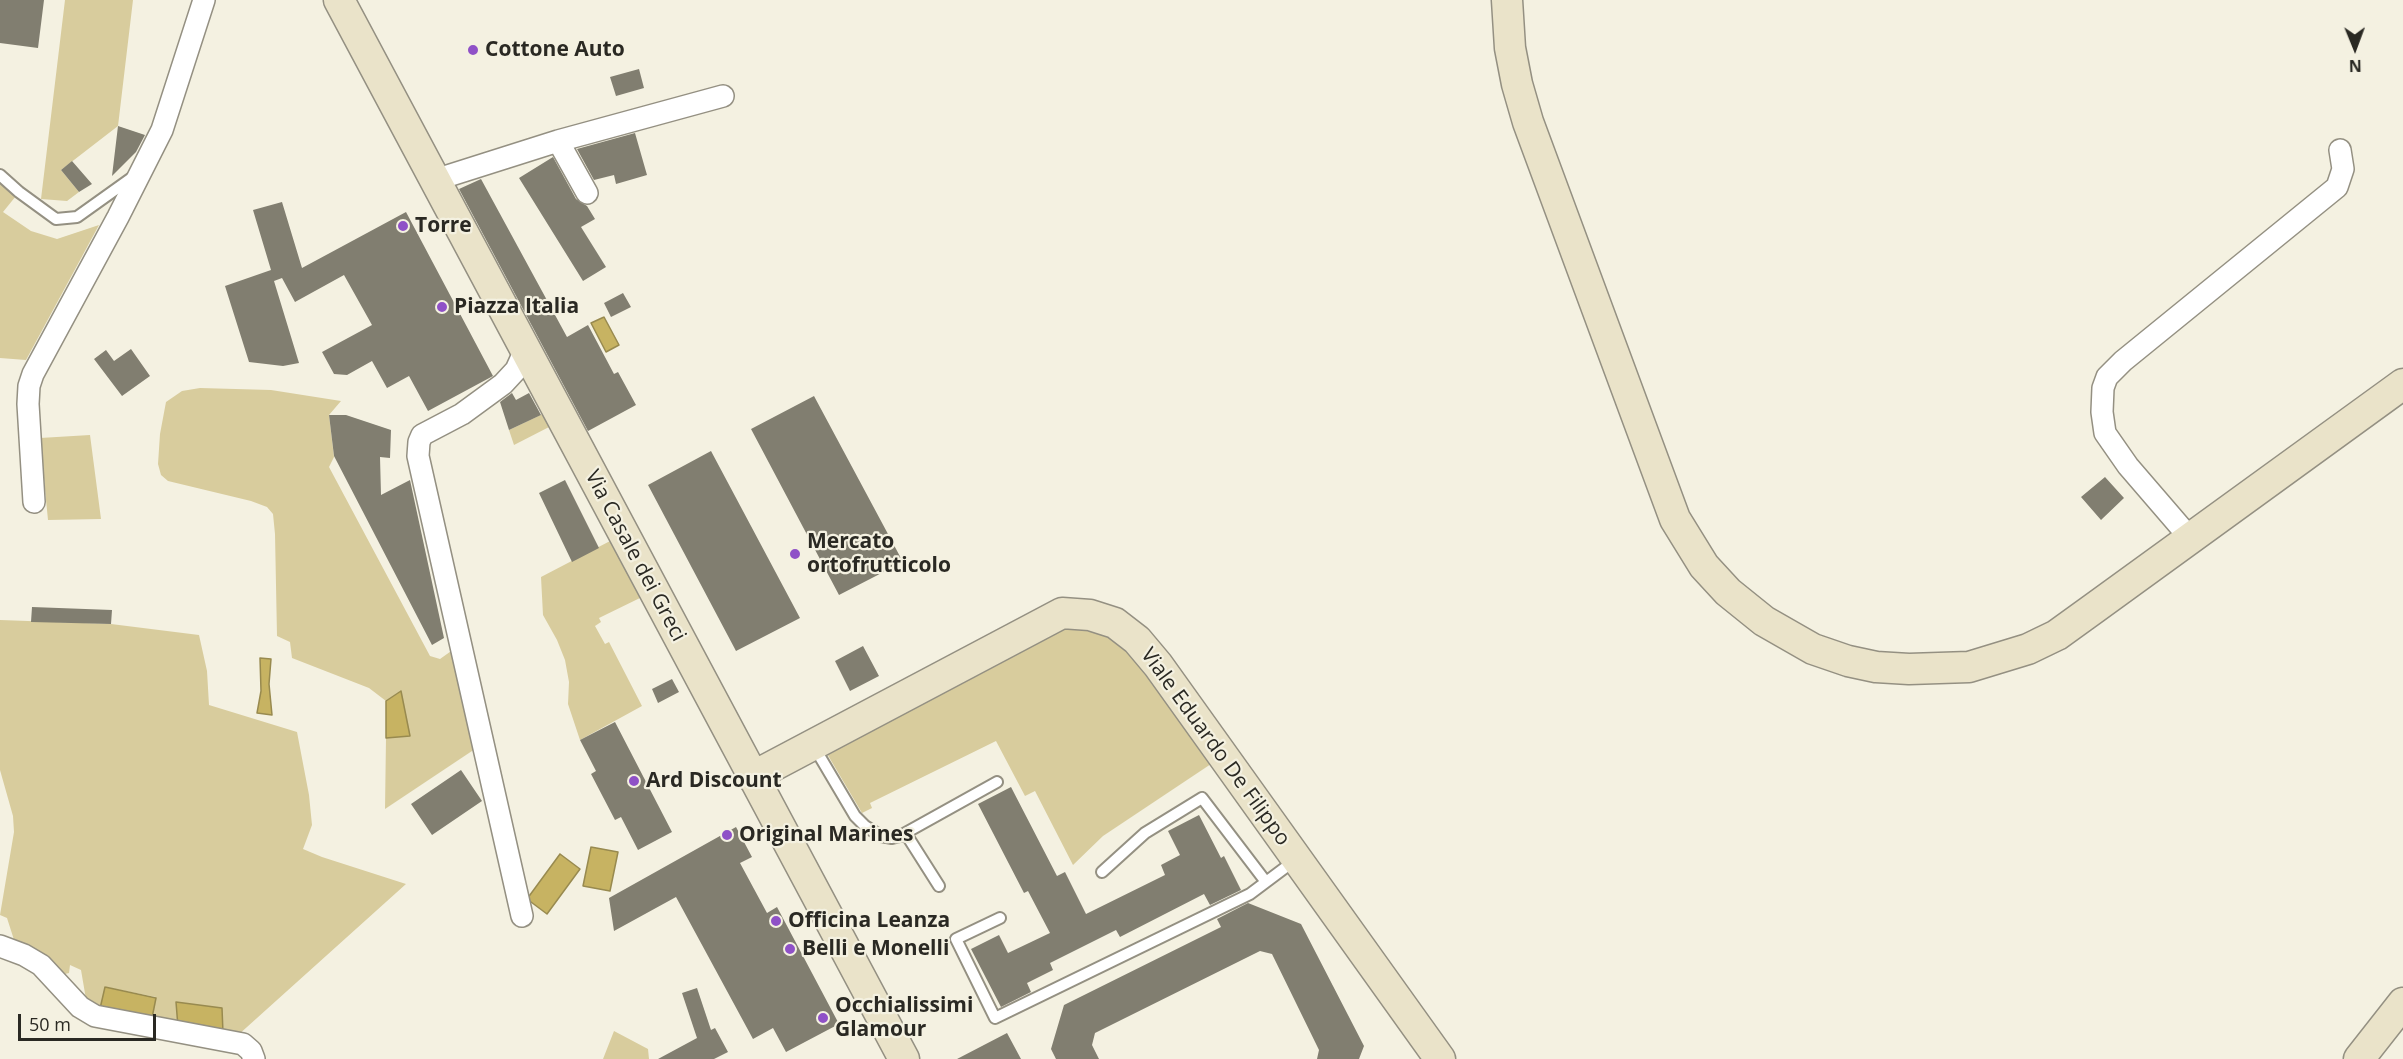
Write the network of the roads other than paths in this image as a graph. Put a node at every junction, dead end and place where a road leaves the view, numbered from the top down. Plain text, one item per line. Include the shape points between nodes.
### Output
1 (204, 0) edge
2 (339, 0) edge
3 (1507, 0) edge
4 (723, 96) dead end
5 (558, 141) junction
6 (2340, 150) dead end
7 (140, 172) junction
8 (0, 175) edge
9 (435, 180) junction
10 (586, 193) dead end
11 (525, 350) junction
12 (2403, 384) edge
13 (34, 502) dead end
14 (2190, 538) junction
15 (813, 745) junction
16 (752, 777) junction
17 (997, 782) dead end
18 (906, 834) junction
19 (1297, 859) junction
20 (1102, 872) dead end
21 (1266, 882) junction
22 (939, 886) dead end
23 (522, 916) dead end
24 (1000, 918) dead end
25 (0, 946) edge
26 (2403, 1003) edge
27 (254, 1059) edge
28 (904, 1059) edge
29 (1440, 1059) edge
30 (2359, 1059) edge

1 - 7 street via 162,130
2 - 9 street, Via Casale dei Greci
3 - 14 street via 1510,48 1528,122 1675,519 1704,566 1747,609 1813,649 1848,661 1909,669 1969,667 2028,649 2057,634
4 - 5 street
5 - 9 street
5 - 10 street
6 - 14 street via 2343,169 2337,186 2107,377 2102,412 2105,433
7 - 8 lane via 77,217 56,219
7 - 13 street via 29,386
9 - 11 street, Via Casale dei Greci
11 - 16 street, Via Casale dei Greci
11 - 23 street via 503,384 462,414 422,435 418,442 418,456
12 - 14 street
15 - 16 street, Viale Eduardo De Filippo
15 - 18 lane via 855,816 865,826 881,836
15 - 19 street, Viale Eduardo De Filippo via 1062,613 1090,615 1115,623 1144,648
16 - 28 street, Via Casale dei Greci
17 - 18 lane
18 - 22 lane
19 - 21 lane
19 - 29 street, Viale Eduardo De Filippo
20 - 21 lane via 1145,833 1202,798
21 - 24 lane via 1250,894 995,1018 956,939
25 - 27 street via 41,965 80,1007 95,1016 243,1044
26 - 30 street

